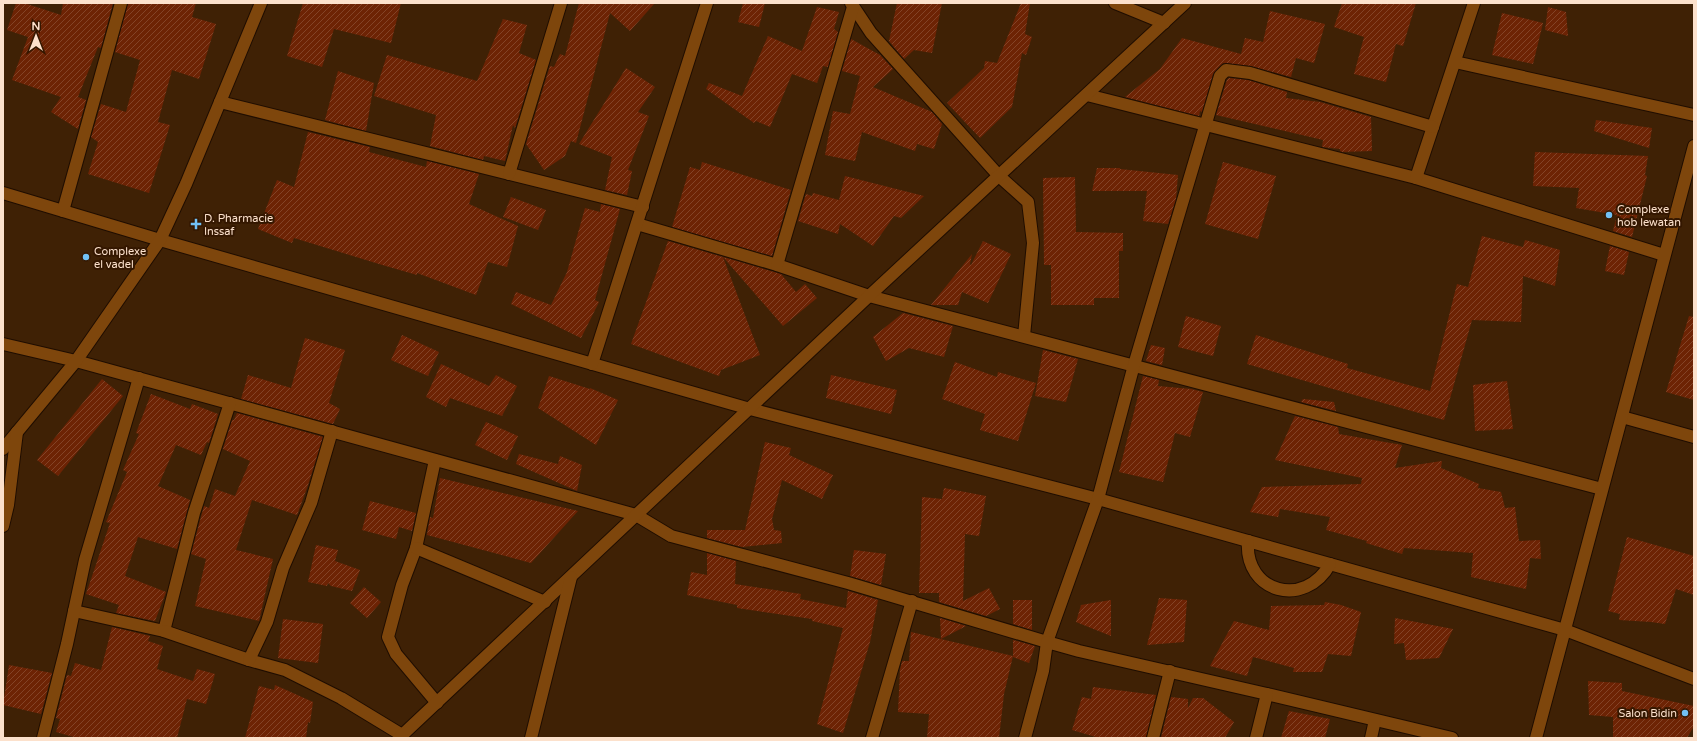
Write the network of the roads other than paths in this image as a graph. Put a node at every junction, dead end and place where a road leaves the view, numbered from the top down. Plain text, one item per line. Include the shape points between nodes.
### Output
1 (121, 3) edge
2 (261, 3) edge
3 (562, 3) edge
4 (707, 3) edge
5 (1115, 3) edge
6 (1186, 3) edge
7 (1471, 4) edge
8 (852, 5) edge
9 (1164, 23) junction
10 (1455, 62) junction
11 (1087, 95) junction
12 (220, 102) junction
13 (1694, 115) edge
14 (1205, 125) junction
15 (1433, 127) junction
16 (1694, 146) edge
17 (509, 174) junction
18 (998, 176) junction
19 (1416, 178) junction
20 (3, 193) edge
21 (643, 207) junction
22 (63, 211) junction
23 (637, 224) junction
24 (160, 240) junction
25 (1664, 255) junction
26 (777, 265) junction
27 (869, 296) junction
28 (1024, 336) junction
29 (3, 344) edge
30 (76, 360) junction
31 (592, 364) junction
32 (1134, 365) junction
33 (140, 378) junction
34 (230, 403) junction
35 (750, 409) junction
36 (1622, 417) junction
37 (332, 431) junction
38 (17, 432) junction
39 (1694, 437) edge
40 (3, 449) edge
41 (435, 460) junction
42 (1602, 489) junction
43 (1098, 499) junction
44 (636, 515) junction
45 (3, 526) edge
46 (1248, 541) junction
47 (416, 548) junction
48 (1330, 564) junction
49 (571, 577) junction
50 (912, 601) junction
51 (545, 602) junction
52 (74, 611) junction
53 (1565, 630) junction
54 (164, 631) junction
55 (1047, 642) junction
56 (249, 660) junction
57 (1170, 671) junction
58 (1694, 679) edge
59 (1268, 694) junction
60 (437, 703) junction
61 (1375, 720) junction
62 (47, 737) edge
63 (401, 737) edge
64 (531, 738) edge
65 (872, 738) edge
66 (1026, 738) edge
67 (1153, 738) edge
68 (1256, 738) edge
69 (1371, 738) edge
70 (1452, 738) edge
71 (1536, 738) edge

1 - 22 street
2 - 12 street
3 - 17 street
4 - 21 street
5 - 9 street
6 - 9 street
7 - 10 street
8 - 18 street via 871,33
8 - 26 street
9 - 11 street
10 - 13 street
10 - 15 street
11 - 14 street
11 - 18 street
12 - 17 street
12 - 24 street
14 - 15 street via 1220,76 1226,70 1250,73
14 - 19 street
14 - 32 street
15 - 19 street
16 - 25 street
17 - 21 street
18 - 27 street
18 - 28 street via 1028,202 1033,242
19 - 25 street
20 - 22 street
21 - 23 street
22 - 24 street
23 - 26 street
23 - 31 street
24 - 30 street
24 - 31 street
25 - 36 street
26 - 27 street
27 - 28 street
27 - 35 street
28 - 32 street
29 - 30 street
30 - 33 street
30 - 38 street
31 - 35 street
32 - 42 street
32 - 43 street
33 - 34 street
33 - 52 street via 85,560
34 - 37 street
34 - 54 street via 194,514
35 - 43 street
35 - 44 street
36 - 39 street
36 - 42 street
37 - 41 street
37 - 56 street via 311,503 283,568 267,622
38 - 40 street
38 - 45 street
41 - 44 street
41 - 47 street
42 - 53 street
43 - 46 street
43 - 55 street
44 - 49 street
44 - 50 street via 671,536
46 - 48 street
46 - 48 street via 1249,562 1254,572 1266,583 1281,590 1301,590 1310,586 1319,580
47 - 51 street
47 - 60 street via 402,585 388,637 396,654
48 - 53 street
49 - 51 street
49 - 64 street
50 - 55 street
50 - 65 street
51 - 60 street
52 - 54 street
52 - 62 street
53 - 58 street
53 - 71 street
54 - 56 street
55 - 57 street
55 - 66 street via 1043,671
56 - 63 street via 285,670 341,698
57 - 59 street
57 - 67 street
59 - 61 street
59 - 68 street
60 - 63 street
61 - 69 street
61 - 70 street

